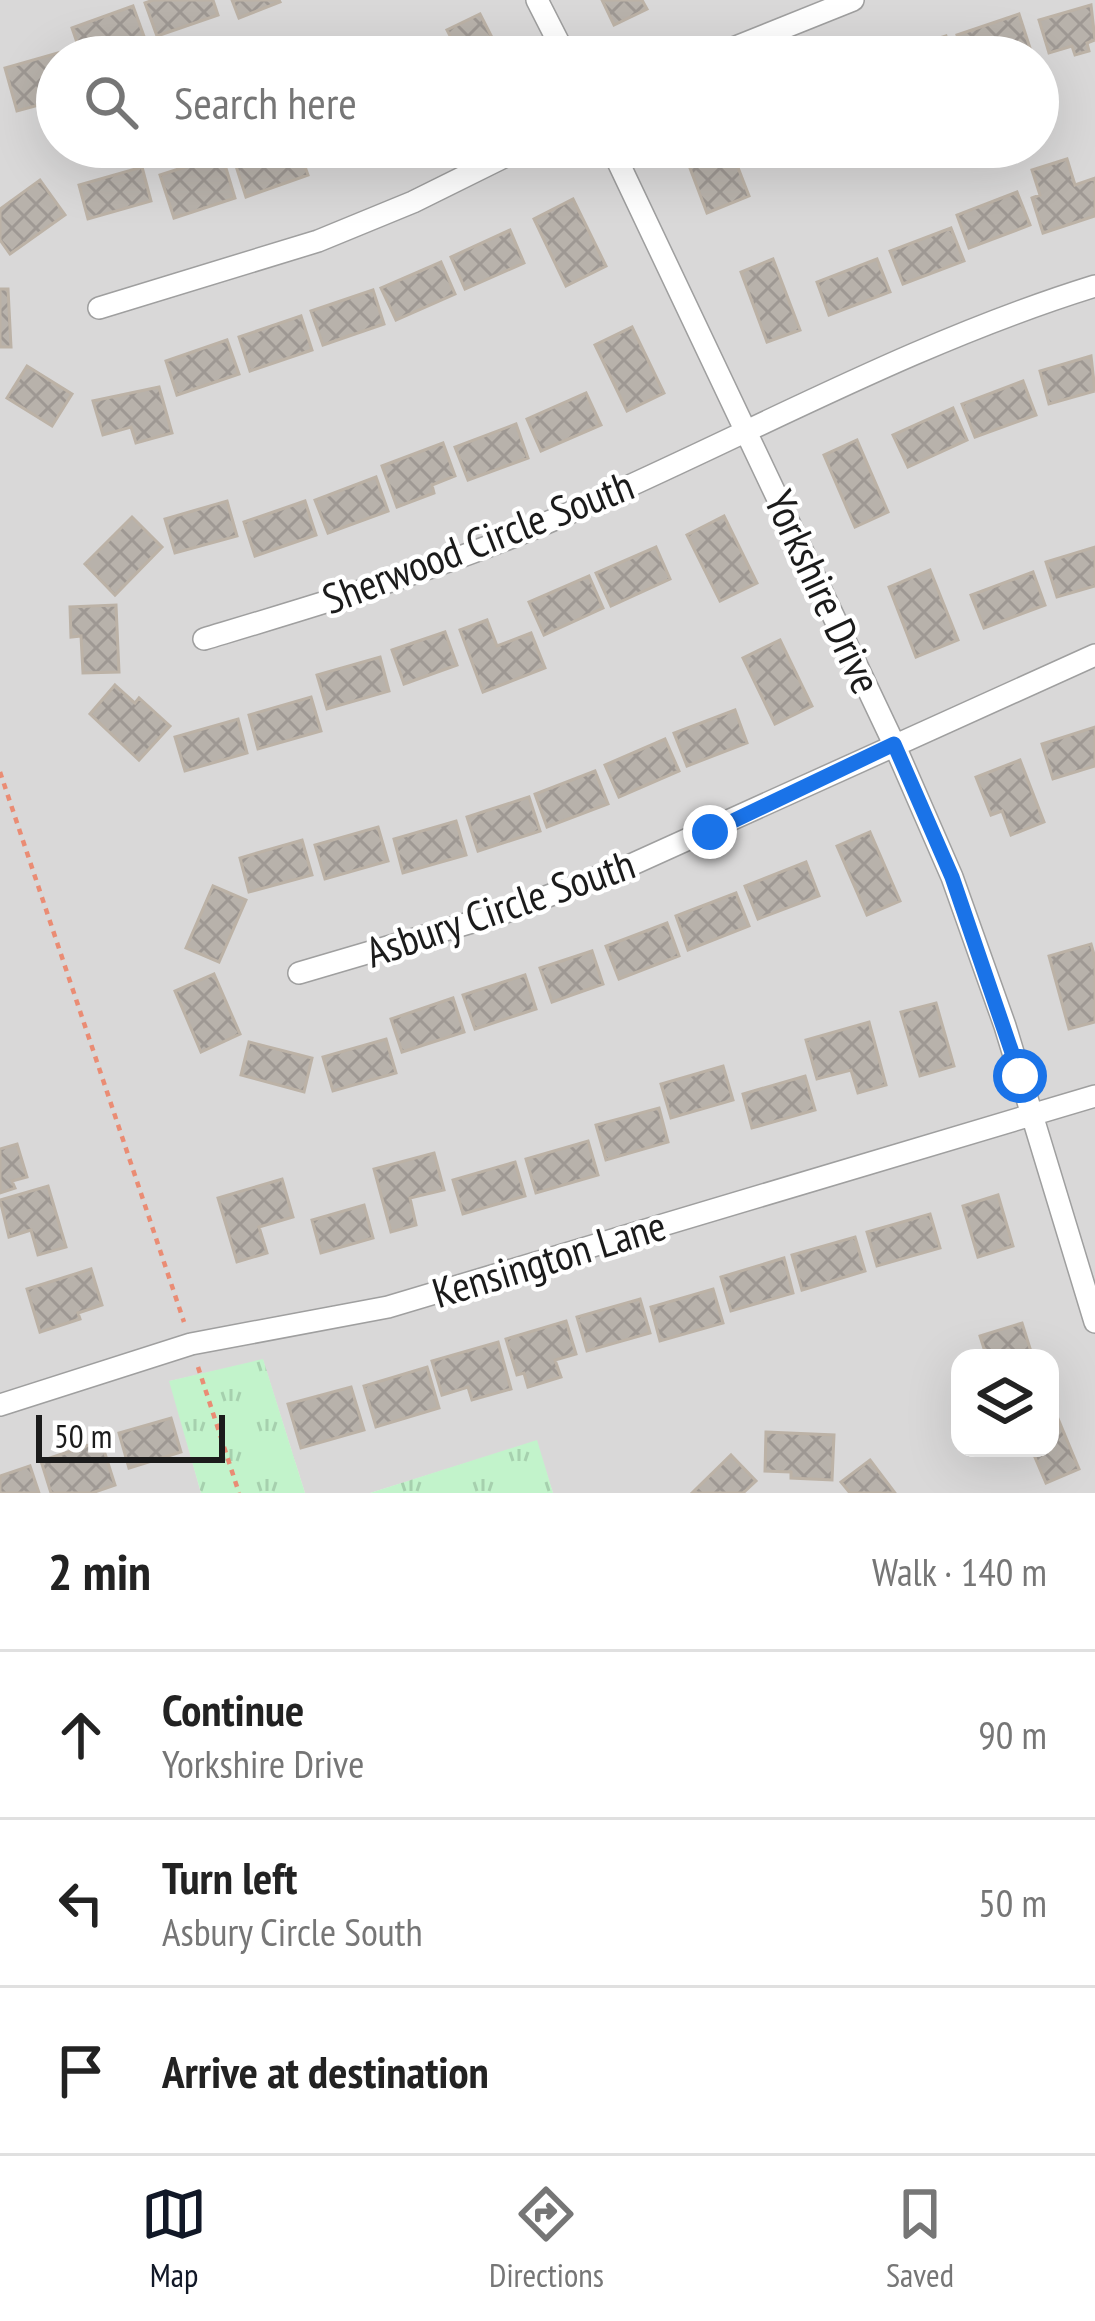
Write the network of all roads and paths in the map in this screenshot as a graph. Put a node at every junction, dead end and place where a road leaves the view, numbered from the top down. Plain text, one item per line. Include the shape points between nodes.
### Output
1 (537, 0) edge
2 (853, 0) edge
3 (555, 36) edge
4 (764, 36) edge
5 (482, 168) edge
6 (621, 168) edge
7 (1095, 286) edge
8 (98, 308) dead end
9 (746, 430) junction
10 (205, 639) dead end
11 (1095, 655) edge
12 (894, 744) junction
13 (0, 772) edge
14 (299, 973) dead end
15 (1095, 1096) edge
16 (1033, 1116) junction
17 (181, 1313) dead end
18 (1095, 1322) edge
19 (201, 1377) dead end
20 (0, 1405) edge
21 (238, 1493) edge

1 - 3 street
2 - 4 street
5 - 8 street via 318,241
6 - 9 street, Yorkshire Drive
7 - 9 street, Sherwood Circle South via 956,334
9 - 10 street, Sherwood Circle South via 494,544
9 - 12 street, Yorkshire Drive
11 - 12 street, Asbury Circle South
12 - 14 street, Asbury Circle South via 562,893
12 - 16 street, Yorkshire Drive via 952,877
13 - 17 path
15 - 16 street, Kensington Lane
16 - 18 street, Yorkshire Drive
16 - 20 street, Kensington Lane via 388,1307 191,1344
19 - 21 path

